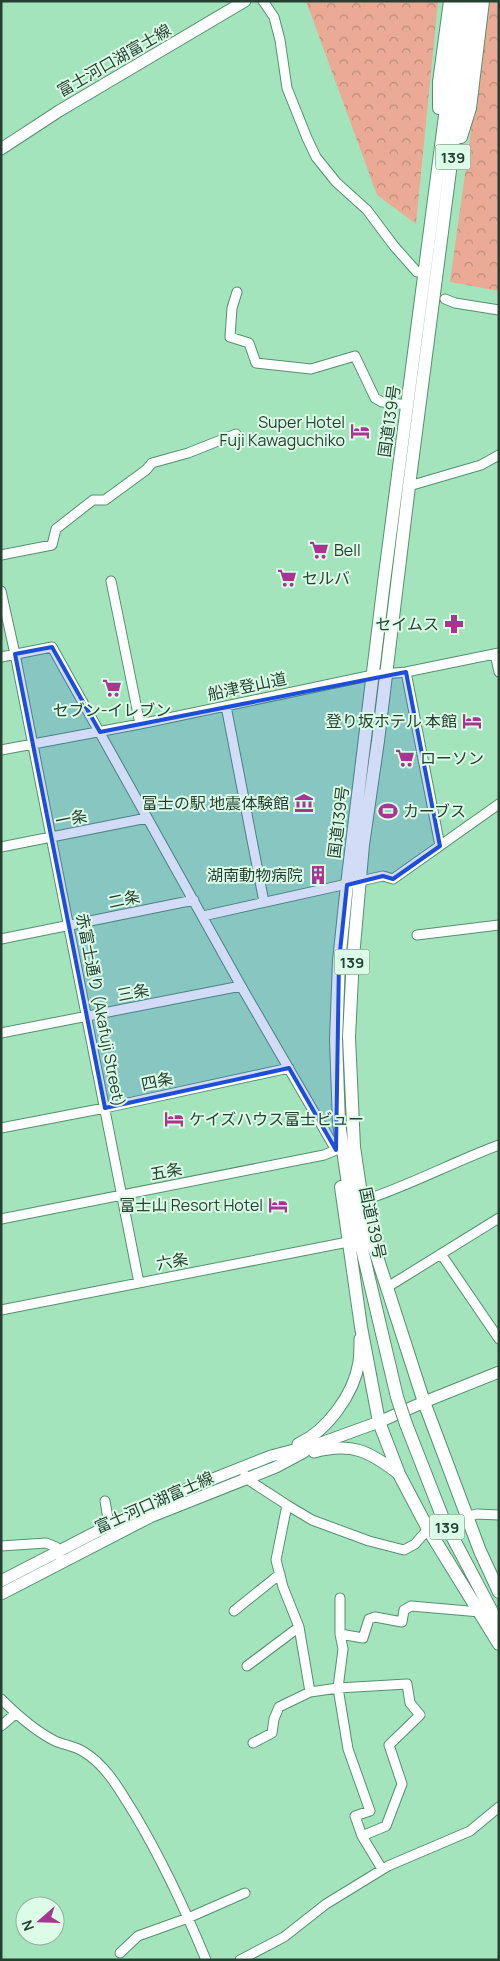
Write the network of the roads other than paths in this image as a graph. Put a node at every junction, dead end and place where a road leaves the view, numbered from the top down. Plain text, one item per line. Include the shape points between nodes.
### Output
1 (245, 1) edge
2 (264, 1) edge
3 (450, 1) edge
4 (460, 1) edge
5 (472, 1) edge
6 (483, 1) edge
7 (1, 149) edge
8 (438, 163) junction
9 (452, 165) junction
10 (417, 272) dead end
11 (237, 292) dead end
12 (445, 299) dead end
13 (499, 310) edge
14 (408, 405) junction
15 (236, 434) dead end
16 (499, 454) edge
17 (409, 486) junction
18 (1, 555) edge
19 (111, 581) dead end
20 (1, 591) edge
21 (497, 653) edge
22 (15, 654) junction
23 (1, 657) edge
24 (406, 672) junction
25 (499, 672) edge
26 (380, 674) junction
27 (226, 706) junction
28 (140, 724) junction
29 (100, 732) junction
30 (32, 744) junction
31 (1, 750) edge
32 (499, 804) edge
33 (148, 818) junction
34 (51, 837) junction
35 (440, 846) junction
36 (1, 847) edge
37 (353, 883) junction
38 (194, 900) junction
39 (264, 902) junction
40 (203, 916) junction
41 (68, 925) junction
42 (499, 925) edge
43 (418, 935) dead end
44 (1, 939) edge
45 (241, 986) junction
46 (87, 1016) junction
47 (1, 1033) edge
48 (289, 1068) junction
49 (105, 1108) junction
50 (339, 1123) junction
51 (1, 1128) edge
52 (499, 1145) edge
53 (336, 1150) junction
54 (122, 1195) junction
55 (362, 1201) junction
56 (499, 1218) edge
57 (1, 1219) edge
58 (348, 1242) junction
59 (441, 1254) junction
60 (139, 1283) junction
61 (386, 1288) junction
62 (1, 1310) edge
63 (361, 1326) junction
64 (499, 1339) edge
65 (499, 1372) edge
66 (424, 1402) junction
67 (379, 1422) junction
68 (321, 1443) junction
69 (271, 1456) junction
70 (276, 1467) junction
71 (245, 1473) junction
72 (399, 1474) junction
73 (104, 1500) dead end
74 (287, 1505) junction
75 (499, 1515) edge
76 (468, 1516) junction
77 (109, 1525) junction
78 (428, 1529) junction
79 (110, 1538) junction
80 (1, 1546) edge
81 (58, 1552) junction
82 (63, 1563) junction
83 (280, 1574) junction
84 (1, 1581) edge
85 (499, 1592) edge
86 (1, 1594) edge
87 (340, 1598) dead end
88 (234, 1611) dead end
89 (480, 1612) junction
90 (499, 1625) edge
91 (299, 1627) junction
92 (340, 1634) junction
93 (499, 1644) edge
94 (247, 1666) dead end
95 (338, 1688) junction
96 (310, 1692) junction
97 (1, 1699) edge
98 (15, 1714) junction
99 (1, 1726) edge
100 (253, 1743) dead end
101 (498, 1809) edge
102 (362, 1836) junction
103 (382, 1869) junction
104 (245, 1893) dead end
105 (188, 1918) junction
106 (120, 1953) dead end
107 (206, 1960) edge
108 (240, 1960) edge

1 - 7 main road, 富士河口湖富士線
2 - 10 street via 274,17 278,32 287,88 316,157 336,182 366,210
3 - 8 highway via 439,82
4 - 8 highway, 国道139号 / 139
5 - 9 highway, 国道139号 / 139
6 - 9 highway via 470,108
8 - 14 highway, 国道139号 / 139
9 - 17 highway, 国道139号 / 139
11 - 14 street via 230,337 249,343 256,363 311,369 355,356 375,398
12 - 13 street
14 - 26 highway, 国道139号 / 139
15 - 18 street via 152,463 105,500 93,500 56,529 52,545
16 - 17 street via 482,465
17 - 26 highway, 国道139号 / 139
19 - 28 street
20 - 22 street, 赤富士通り (Akafuji Street)
21 - 24 street, 船津登山道
21 - 25 street
22 - 23 street
22 - 29 street via 52,647
22 - 30 street, 赤富士通り (Akafuji Street)
24 - 26 street, 船津登山道
24 - 35 street
26 - 27 street, 船津登山道
26 - 37 highway, 国道139号 / 139
27 - 28 street, 船津登山道
27 - 39 street
28 - 29 street, 船津登山道
29 - 30 street, 船津登山道
29 - 33 street
30 - 31 street, 船津登山道
30 - 34 street, 赤富士通り (Akafuji Street)
32 - 35 street
33 - 34 street, 一条
33 - 38 street
34 - 36 street, 一条
34 - 41 street, 赤富士通り (Akafuji Street)
35 - 37 street via 393,879 383,876
37 - 39 street
37 - 50 highway, 国道139号 / 139 via 339,961 336,1040
37 - 55 highway, 国道139号 / 139 via 349,1037 354,1147
38 - 40 street
38 - 41 street, 二条
39 - 40 street
40 - 45 street
41 - 44 street, 二条
41 - 46 street, 赤富士通り (Akafuji Street)
42 - 43 street
45 - 46 street, 三条
45 - 48 street
46 - 47 street, 三条
46 - 49 street, 赤富士通り (Akafuji Street)
48 - 49 street, 四条
48 - 53 street
49 - 51 street, 四条
49 - 54 street, 赤富士通り (Akafuji Street)
50 - 53 highway
50 - 90 highway, 国道139号 / 139, bridge via 350,1198 397,1397 444,1521
52 - 55 street
53 - 54 street, 五条
53 - 58 highway
54 - 57 street, 五条
54 - 60 street, 赤富士通り (Akafuji Street)
55 - 61 highway, 国道139号 / 139
56 - 59 street
58 - 60 street, 六条
58 - 63 highway
59 - 61 street
59 - 64 street
60 - 62 street, 六条
61 - 66 highway, 国道139号 / 139
63 - 67 highway
63 - 69 main road via 359,1364 335,1415 306,1440
65 - 66 main road, 富士河口湖富士線
66 - 67 main road, 富士河口湖富士線
66 - 76 highway, 国道139号 / 139
67 - 68 main road, 富士河口湖富士線
67 - 72 highway
68 - 69 main road, 富士河口湖富士線
68 - 70 main road, 富士河口湖富士線
69 - 71 main road, 富士河口湖富士線
70 - 71 main road, 富士河口湖富士線
70 - 72 main road via 327,1448 352,1448 376,1456
71 - 74 street
71 - 77 main road, 富士河口湖富士線 via 170,1496
71 - 79 main road, 富士河口湖富士線
72 - 78 highway
73 - 77 street
74 - 78 street via 312,1520 395,1549 404,1550 415,1544
74 - 83 street via 276,1560
75 - 76 street
76 - 85 highway, 国道139号 / 139
77 - 79 street
77 - 81 main road, 富士河口湖富士線
78 - 89 highway
79 - 82 main road, 富士河口湖富士線
80 - 81 street via 46,1543
81 - 82 street
81 - 84 main road, 富士河口湖富士線
82 - 86 main road, 富士河口湖富士線
83 - 88 street
83 - 91 street
87 - 92 street
89 - 92 street via 410,1606 404,1610 402,1622 375,1617 369,1619 363,1638
89 - 93 highway
91 - 94 street
91 - 96 street
92 - 95 street via 343,1649
95 - 96 street
95 - 102 street via 348,1749 370,1811 355,1816
95 - 102 street via 407,1684 410,1703 420,1715 389,1745 402,1784 386,1826
96 - 100 street via 279,1707 272,1733
97 - 98 street
98 - 99 street
98 - 105 street via 56,1741 83,1751 113,1778 152,1844
101 - 103 street via 470,1831
102 - 103 street
103 - 108 street via 326,1904 284,1937
104 - 105 street
105 - 106 street via 138,1936
105 - 107 street

